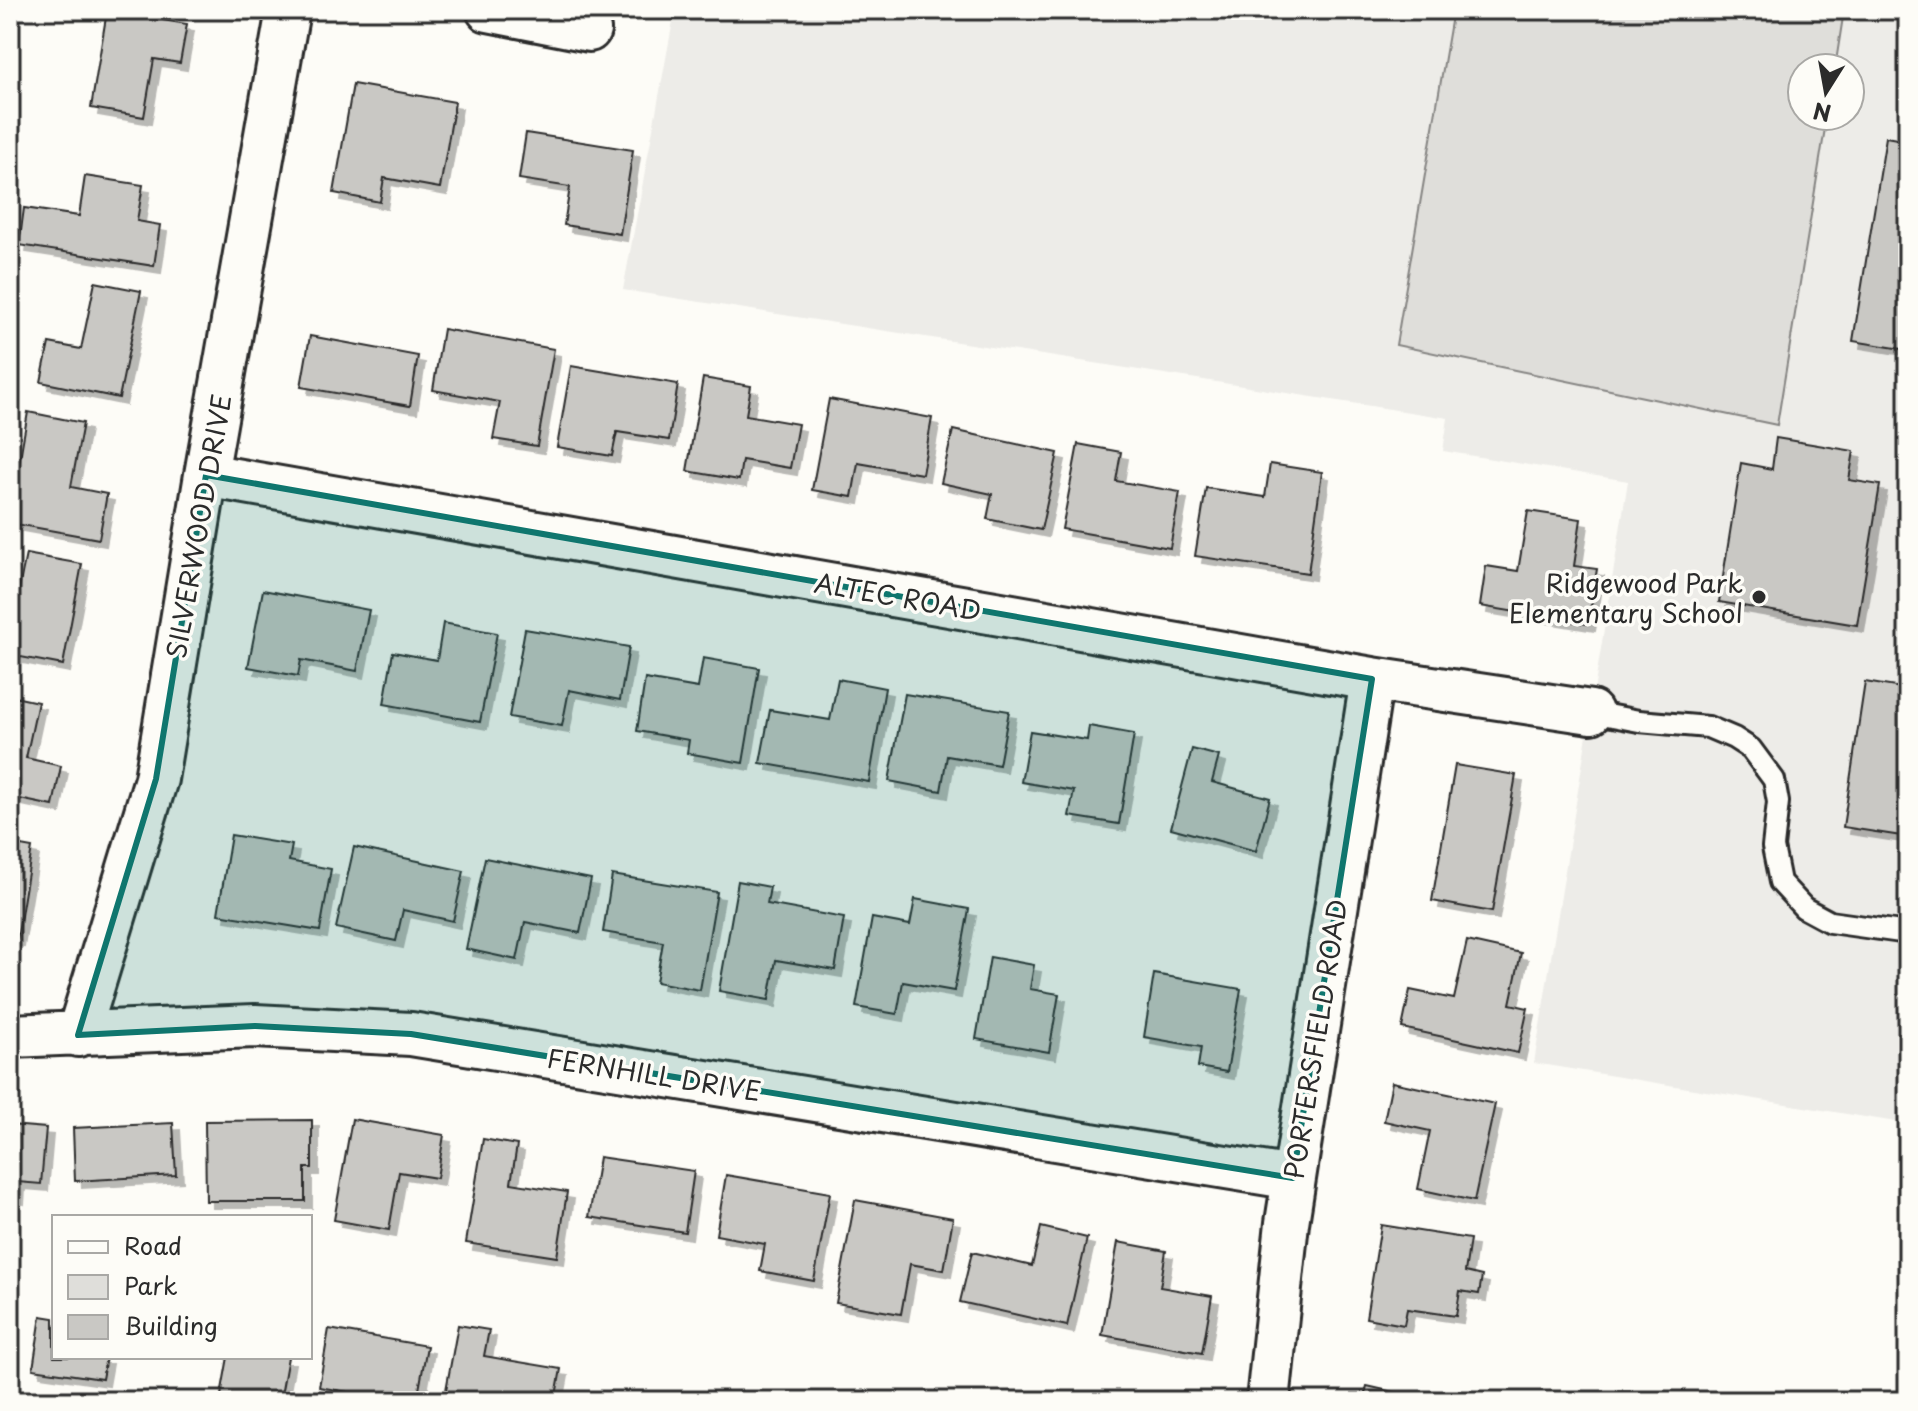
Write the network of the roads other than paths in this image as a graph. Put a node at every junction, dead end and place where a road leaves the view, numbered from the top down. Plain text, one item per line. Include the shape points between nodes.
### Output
1 (288, 10) edge
2 (488, 10) edge
3 (589, 30) dead end
4 (206, 475) junction
5 (1372, 679) junction
6 (1591, 712) joint
7 (1908, 933) edge
8 (78, 1035) junction
9 (10, 1036) edge
10 (1293, 1178) junction
11 (1268, 1401) edge

1 - 4 street, SILVERWOOD DRIVE
2 - 3 street
4 - 5 street, ALTEC ROAD
4 - 8 street, SILVERWOOD DRIVE via 156,779
5 - 6 street, ALTEC ROAD
5 - 10 street, PORTERSFIELD ROAD
6 - 7 lane via 1708,727 1751,749 1774,780 1778,802 1773,847 1780,882 1804,908 1830,922
8 - 9 street, FERNHILL DRIVE
8 - 10 street, FERNHILL DRIVE via 255,1026 411,1034
10 - 11 street, PORTERSFIELD ROAD

